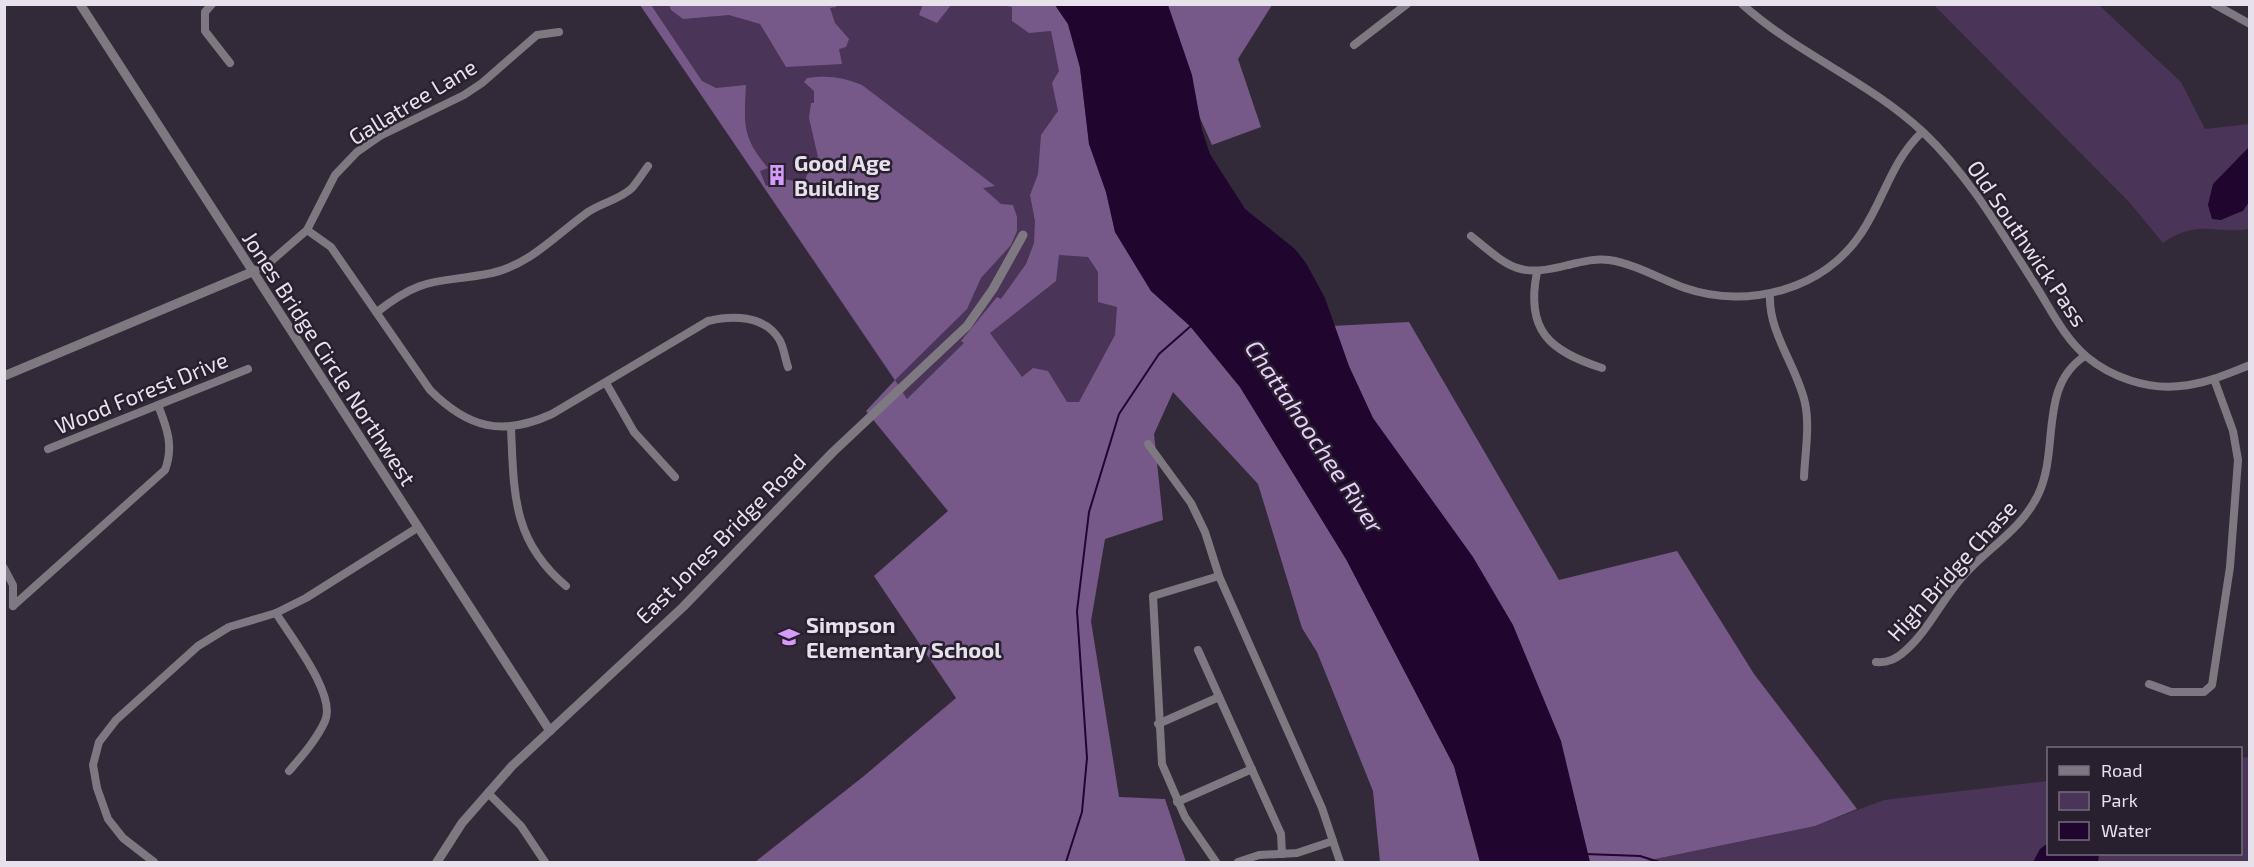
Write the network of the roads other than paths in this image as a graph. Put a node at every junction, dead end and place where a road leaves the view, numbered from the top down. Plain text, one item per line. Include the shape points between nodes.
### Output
1 (80, 4) edge
2 (212, 4) edge
3 (1407, 4) edge
4 (1742, 4) edge
5 (2214, 4) edge
6 (2250, 24) edge
7 (559, 32) dead end
8 (1354, 45) dead end
9 (230, 63) dead end
10 (1922, 132) junction
11 (648, 166) dead end
12 (307, 230) junction
13 (1023, 235) dead end
14 (1472, 236) dead end
15 (252, 272) junction
16 (1537, 272) junction
17 (1770, 294) junction
18 (377, 312) junction
19 (2085, 356) junction
20 (2250, 365) edge
21 (788, 367) dead end
22 (1602, 368) dead end
23 (248, 369) dead end
24 (4, 376) edge
25 (2214, 379) junction
26 (606, 383) junction
27 (158, 405) junction
28 (511, 428) junction
29 (1148, 444) dead end
30 (48, 449) dead end
31 (675, 477) dead end
32 (1804, 477) dead end
33 (417, 528) junction
34 (4, 568) edge
35 (1219, 576) junction
36 (566, 586) dead end
37 (4, 599) edge
38 (14, 606) junction
39 (276, 613) junction
40 (1198, 650) dead end
41 (1876, 662) dead end
42 (2149, 684) dead end
43 (1219, 697) junction
44 (1158, 724) junction
45 (550, 731) junction
46 (1252, 770) junction
47 (290, 771) dead end
48 (488, 793) junction
49 (1177, 802) junction
50 (1333, 841) junction
51 (1281, 854) junction
52 (154, 862) edge
53 (437, 862) edge
54 (545, 862) edge
55 (1216, 862) edge
56 (1238, 862) edge
57 (1340, 862) edge

1 - 15 street, Jones Bridge Circle Northwest
2 - 9 street via 205,12 205,31
3 - 8 street
4 - 10 street, Old Southwick Pass via 1761,22 1867,87
5 - 6 street
7 - 12 street, Gallatree Lane via 537,35 464,96 380,136 357,152 335,174
10 - 17 street via 1897,160 1872,216 1848,250 1812,278
10 - 19 street, Old Southwick Pass via 1977,194 2066,333
11 - 18 street via 631,189 588,212 527,259 493,273 420,284
12 - 15 street, Gallatree Lane
12 - 18 street via 331,247
13 - 45 street, East Jones Bridge Road via 967,326 833,452 683,607
14 - 16 street via 1515,268
15 - 24 street
15 - 33 street, Jones Bridge Circle Northwest
16 - 17 street via 1608,260 1630,264 1704,293 1742,297
16 - 22 street via 1533,305 1546,336 1566,355
17 - 32 street via 1778,335 1805,403
18 - 28 street via 430,390 449,409 468,420
19 - 25 street, Old Southwick Pass via 2112,373 2148,384 2178,387
19 - 41 street, High Bridge Chase via 2070,369 2058,390 2046,474 2027,514 1964,575 1904,651 1891,661
20 - 25 street, Old Southwick Pass
21 - 26 street via 779,339 765,326 727,316 708,321
23 - 27 street, Wood Forest Drive
25 - 42 street via 2233,431 2238,460 2230,567 2210,689 2171,692
26 - 28 street via 552,414
26 - 31 street via 634,432
27 - 30 street, Wood Forest Drive
27 - 38 street via 169,433 165,470
28 - 36 street via 514,494 523,531 547,570
29 - 35 street via 1191,502
33 - 39 street
33 - 45 street, Jones Bridge Circle Northwest
34 - 38 street via 13,585
35 - 44 street via 1153,596
35 - 50 street
37 - 38 street
39 - 47 street via 318,679 327,702 326,720
39 - 52 street via 229,627 198,646 116,720 99,742 93,765 108,819 123,838
40 - 43 street
43 - 44 street
43 - 46 street
44 - 49 street via 1162,764
45 - 48 street, East Jones Bridge Road
46 - 49 street
46 - 51 street via 1281,834
48 - 53 street, East Jones Bridge Road via 462,823
48 - 54 street via 521,826
49 - 55 street
50 - 51 street via 1298,853
50 - 57 street
51 - 56 street via 1259,855

